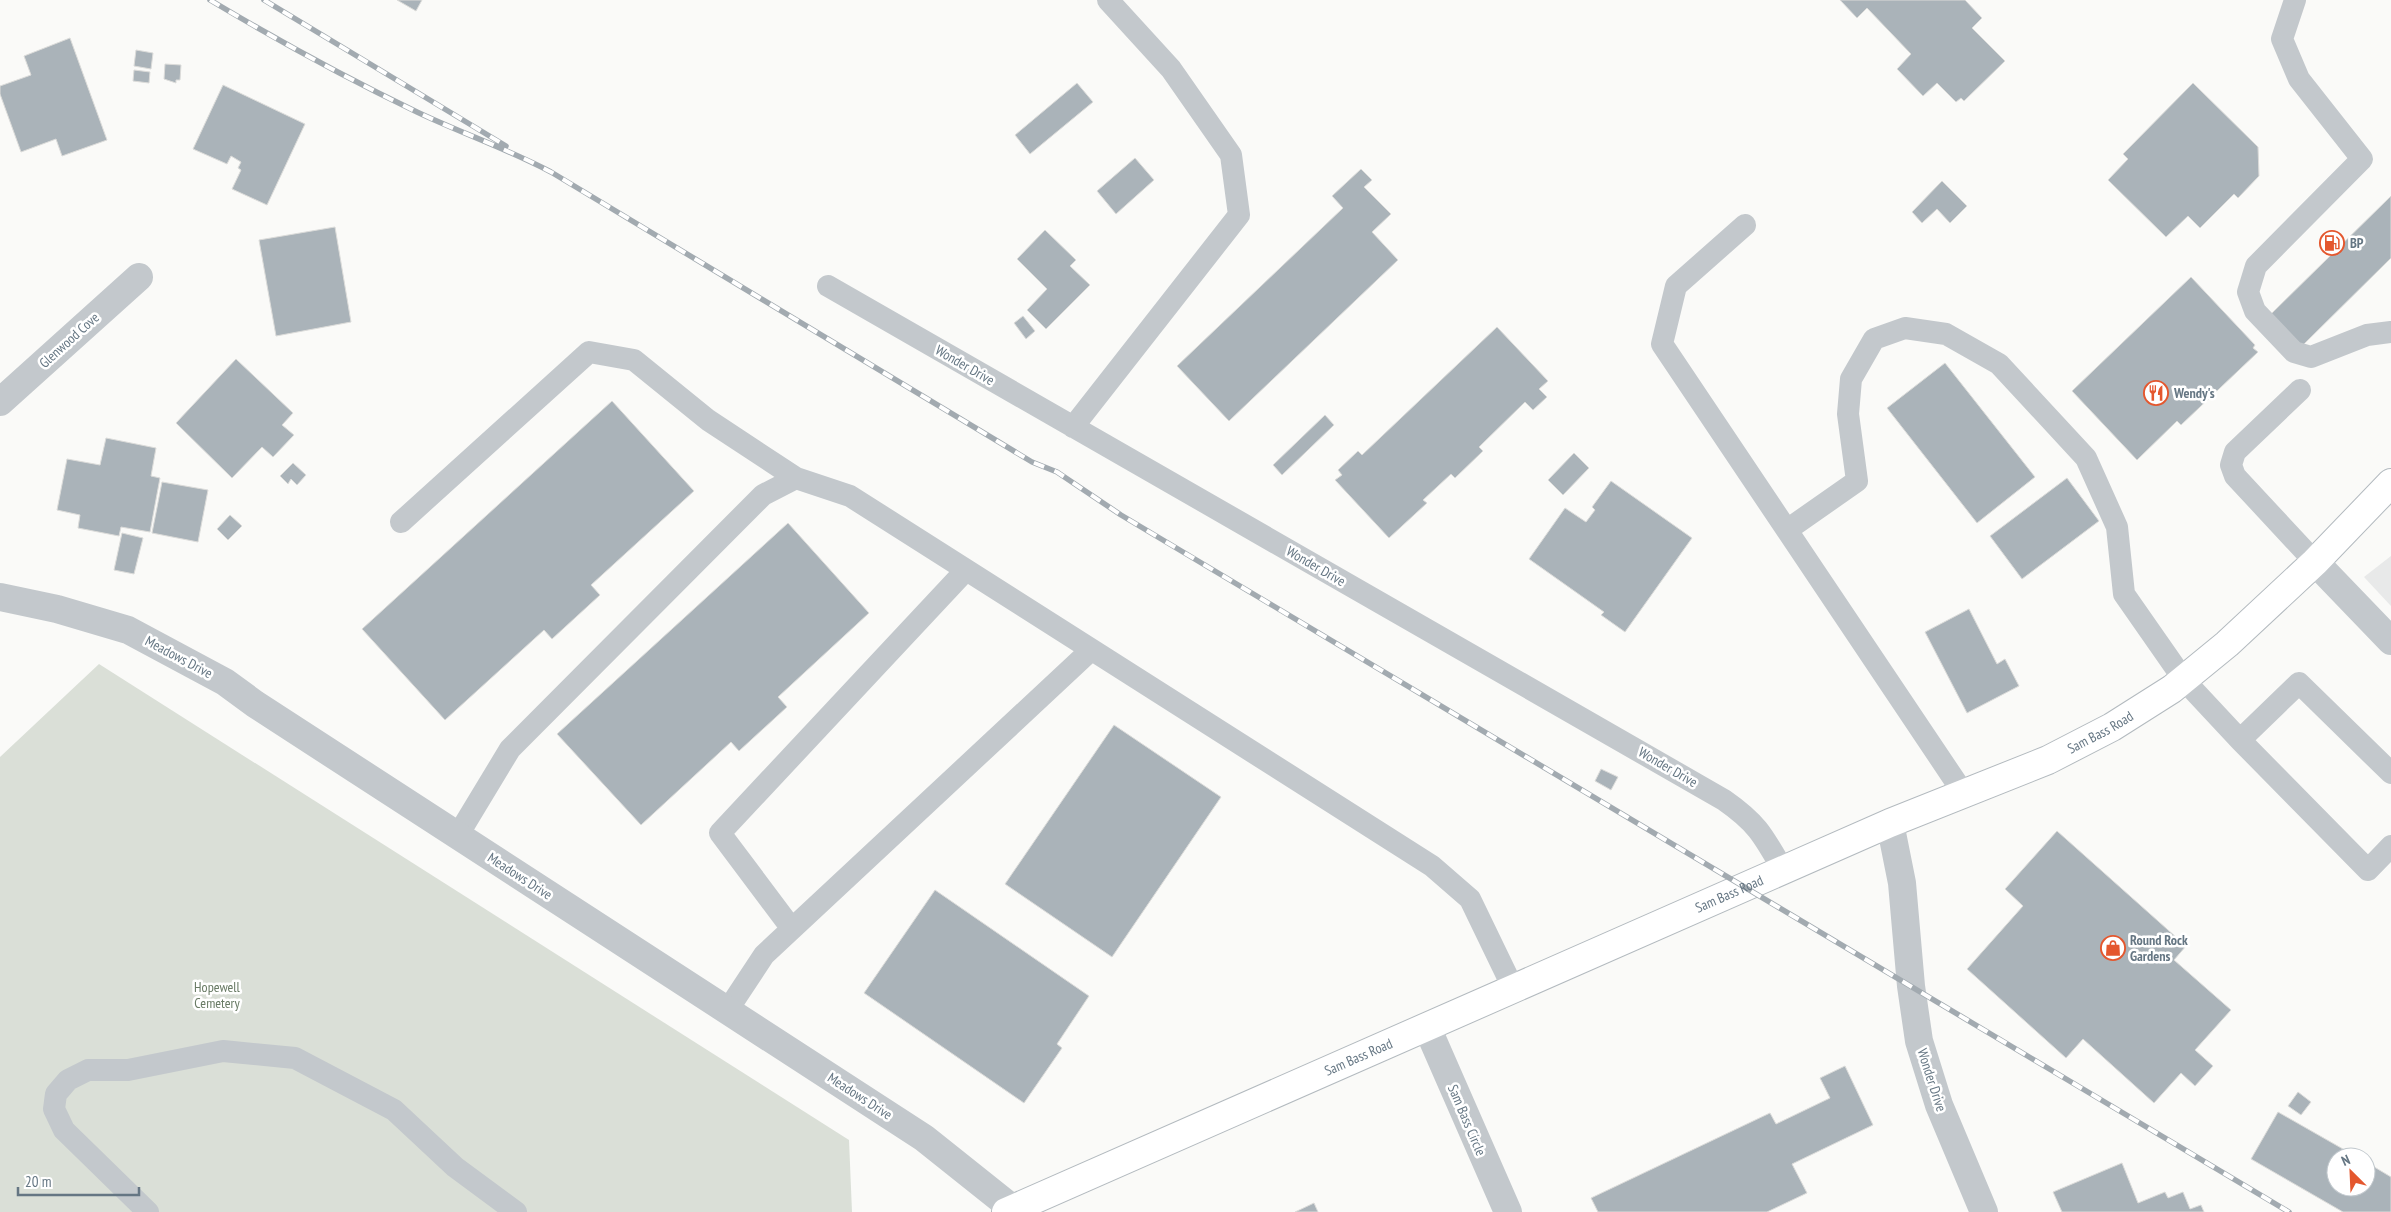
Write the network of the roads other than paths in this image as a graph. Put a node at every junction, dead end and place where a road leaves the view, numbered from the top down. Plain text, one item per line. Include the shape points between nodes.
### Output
1 (1108, 0) edge
2 (2295, 0) edge
3 (1745, 225) dead end
4 (139, 277) dead end
5 (828, 286) dead end
6 (2391, 332) edge
7 (2300, 390) dead end
8 (0, 402) edge
9 (1073, 427) junction
10 (796, 478) junction
11 (2391, 483) edge
12 (402, 522) dead end
13 (1787, 530) junction
14 (2315, 562) junction
15 (966, 570) junction
16 (0, 597) edge
17 (2391, 641) edge
18 (1091, 650) junction
19 (2184, 680) junction
20 (2240, 740) junction
21 (2391, 773) edge
22 (1964, 794) junction
23 (1890, 823) junction
24 (458, 835) junction
25 (2391, 846) edge
26 (1782, 870) junction
27 (792, 929) junction
28 (1513, 988) junction
29 (727, 1011) junction
30 (1427, 1027) junction
31 (1009, 1210) edge
32 (148, 1212) edge
33 (516, 1212) edge
34 (1508, 1212) edge
35 (1984, 1212) edge

1 - 9 lane via 1171,69 1231,155 1240,215
2 - 6 lane via 2282,39 2299,79 2362,158 2256,266 2248,292 2255,312 2294,352 2311,357 2367,335
3 - 13 lane via 1676,286 1662,344
4 - 8 street, Glenwood Cove
5 - 9 lane, Wonder Drive
7 - 14 lane via 2235,452 2231,465 2235,476
9 - 26 lane, Wonder Drive via 1724,800 1759,829
10 - 12 lane via 708,420 634,360 589,352
10 - 15 lane via 850,496
10 - 24 lane via 763,494 510,749
11 - 14 main road, Sam Bass Road
13 - 19 lane via 1857,481 1848,414 1851,379 1874,339 1905,328 1946,334 1999,364 2086,458 2117,527 2124,594
13 - 22 lane
14 - 17 street
14 - 19 main road, Sam Bass Road
15 - 18 lane
15 - 27 lane via 720,833
16 - 24 street, Meadows Drive via 57,609 128,630 225,682
18 - 27 lane
18 - 28 lane via 1432,866 1470,899
19 - 20 lane
19 - 22 main road, Sam Bass Road via 2104,732 2048,760
20 - 21 lane via 2300,683
20 - 25 lane via 2368,870
22 - 23 main road, Sam Bass Road
23 - 26 main road, Sam Bass Road
23 - 35 street, Wonder Drive via 1902,883 1910,986 1919,1041 1939,1105
24 - 29 street, Meadows Drive
26 - 28 main road, Sam Bass Road
27 - 29 lane via 764,955
28 - 30 main road, Sam Bass Road
29 - 31 street, Meadows Drive via 924,1138
30 - 31 main road, Sam Bass Road
30 - 34 street, Sam Bass Circle
32 - 33 lane via 64,1130 54,1109 56,1094 68,1080 88,1070 128,1070 223,1050 295,1058 394,1110 455,1167

